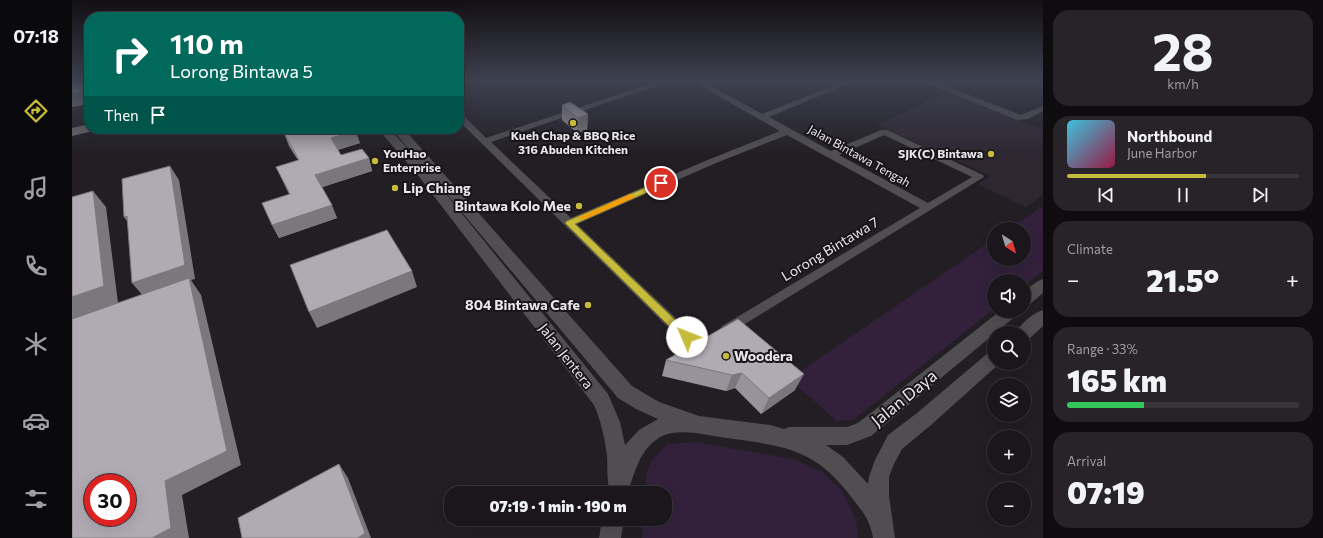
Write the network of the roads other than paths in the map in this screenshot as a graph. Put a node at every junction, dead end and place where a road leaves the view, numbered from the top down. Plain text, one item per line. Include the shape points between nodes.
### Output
1 (594, 105) edge
2 (740, 105) edge
3 (792, 105) edge
4 (987, 105) edge
5 (1043, 108) edge
6 (762, 117) junction
7 (464, 121) edge
8 (84, 123) edge
9 (72, 126) edge
10 (84, 129) edge
11 (788, 131) junction
12 (72, 132) edge
13 (388, 134) edge
14 (402, 134) edge
15 (485, 141) junction
16 (832, 155) junction
17 (928, 208) junction
18 (570, 223) junction
19 (1043, 285) edge
20 (1031, 294) edge
21 (1043, 316) edge
22 (1002, 318) edge
23 (1031, 327) edge
24 (987, 337) edge
25 (976, 339) junction
26 (987, 364) edge
27 (699, 425) junction
28 (778, 436) junction
29 (619, 486) edge
30 (620, 486) edge
31 (612, 526) edge
32 (882, 529) edge
33 (610, 538) edge

1 - 15 street
2 - 6 street, Jalan Bintawa Tengah
3 - 6 street
4 - 5 street via 1020,118
6 - 11 street, Jalan Bintawa Tengah
7 - 15 street
8 - 9 main road
10 - 12 main road
11 - 16 street, Jalan Bintawa Tengah
11 - 18 street
13 - 29 street, Jalan Jentera via 421,171 601,400 613,428
14 - 27 street, Jalan Jentera via 626,392 650,408
15 - 18 street
16 - 17 street, Jalan Bintawa Tengah
16 - 17 street, Lorong Bintawa 7 via 884,132 979,177
17 - 18 street, Lorong Bintawa 7 via 706,342 696,345
19 - 20 street
21 - 23 street
22 - 25 street, Jalan Daya
24 - 25 street
25 - 28 street, Jalan Daya via 864,430 841,436
26 - 32 street, Jalan Daya via 895,442 879,477 878,496
27 - 28 street
27 - 30 street via 675,424 662,427 643,438 628,458
28 - 32 street via 827,457 855,484
31 - 33 street

